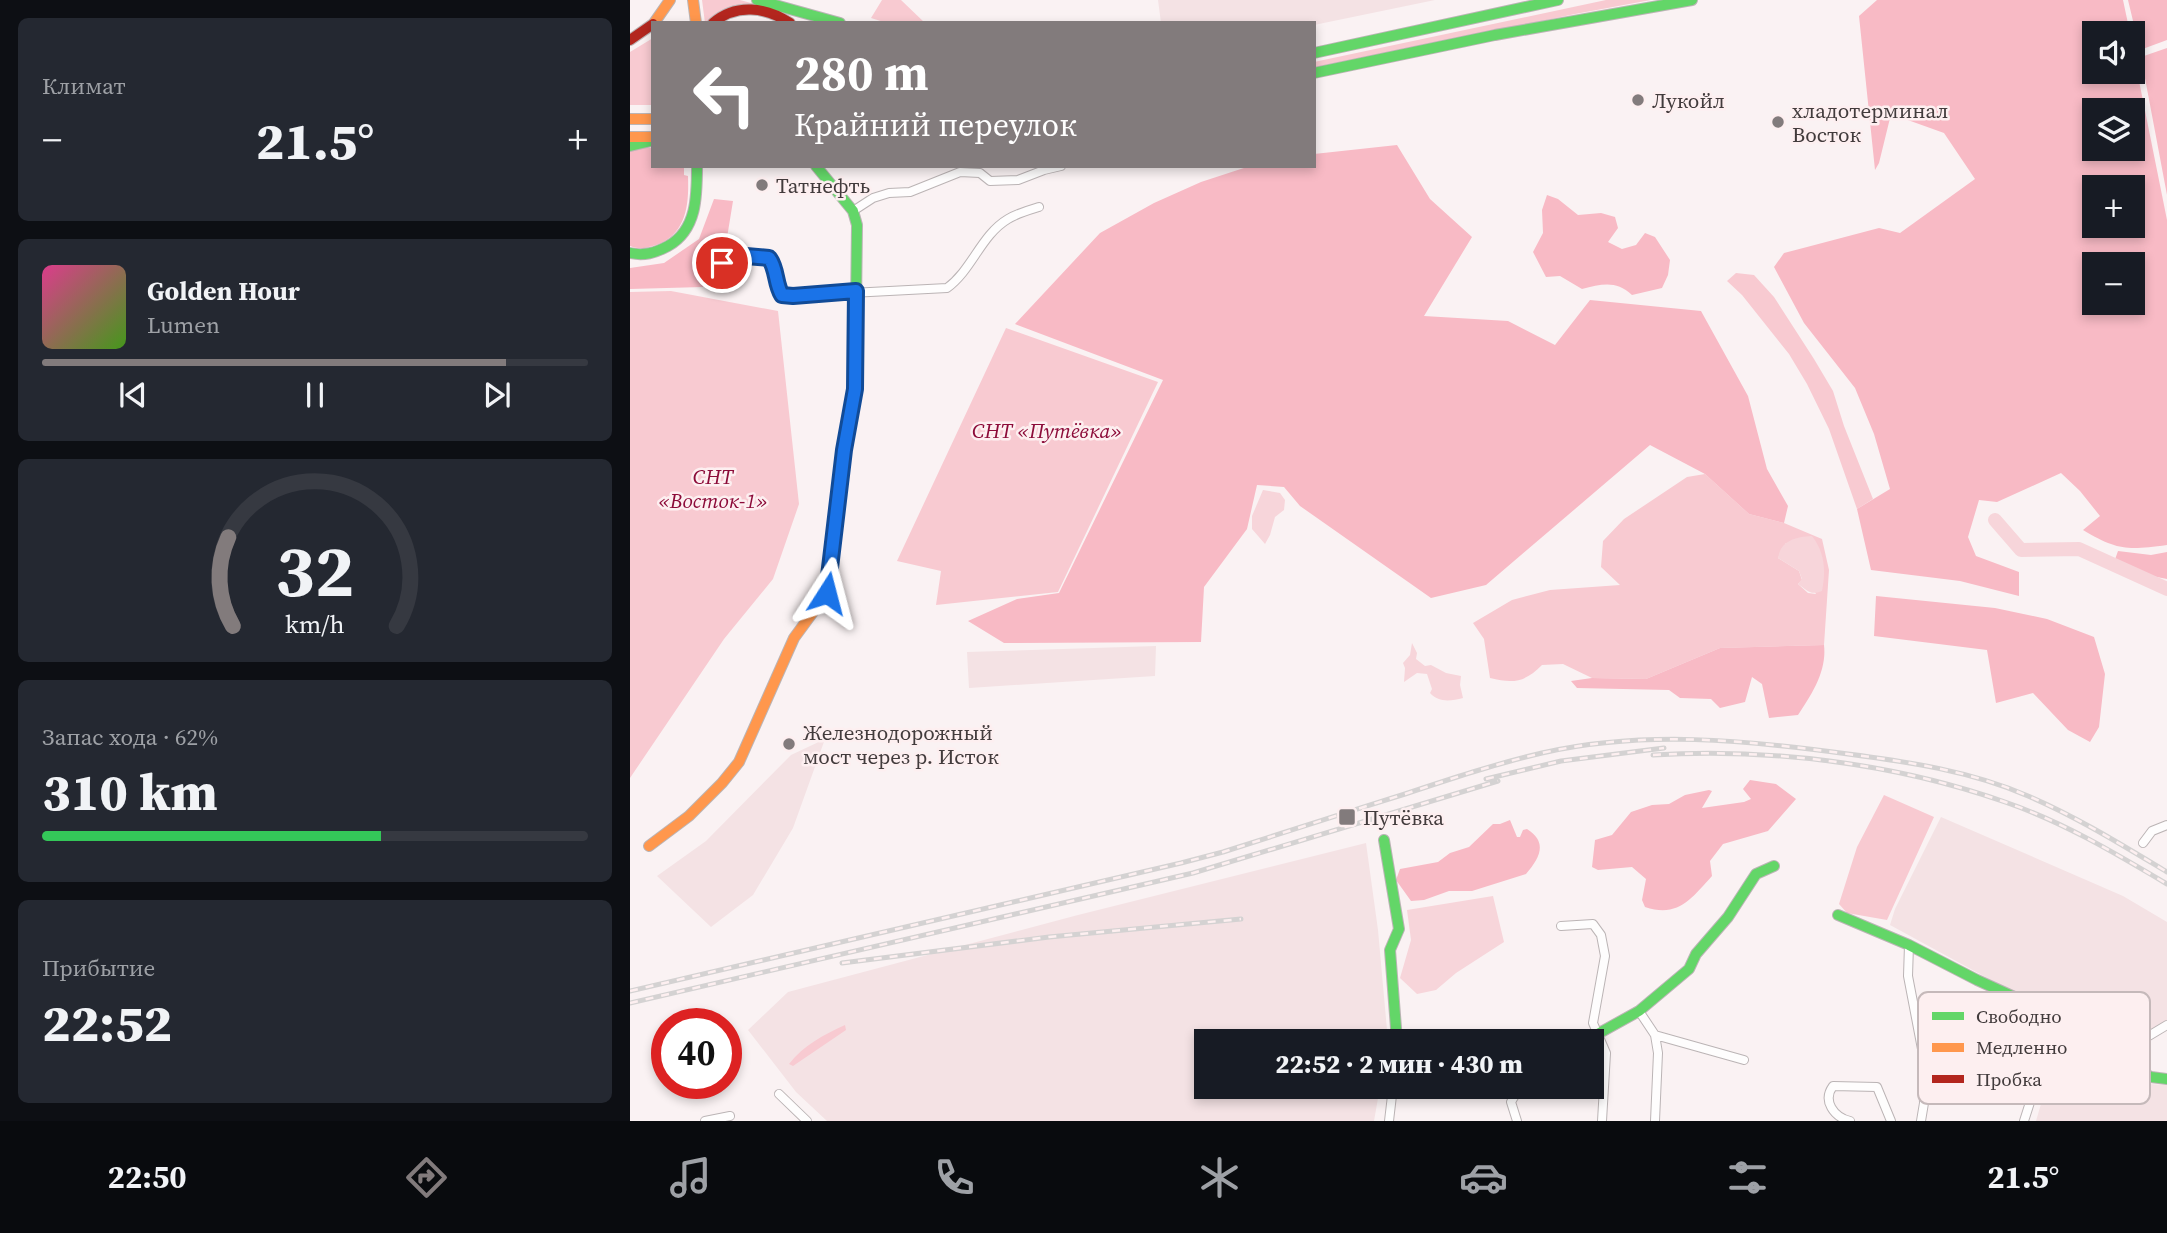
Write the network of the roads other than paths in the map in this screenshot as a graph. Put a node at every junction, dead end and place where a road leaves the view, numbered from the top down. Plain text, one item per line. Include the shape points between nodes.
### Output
1 (670, 0) edge
2 (693, 0) edge
3 (757, 0) edge
4 (1558, 0) edge
5 (1692, 0) edge
6 (654, 21) edge
7 (696, 21) edge
8 (716, 21) edge
9 (786, 21) edge
10 (833, 21) edge
11 (651, 24) edge
12 (630, 40) edge
13 (1316, 53) edge
14 (1316, 73) edge
15 (630, 119) edge
16 (651, 119) edge
17 (630, 137) edge
18 (651, 139) edge
19 (651, 140) edge
20 (630, 146) edge
21 (818, 168) edge
22 (1053, 168) edge
23 (697, 171) edge
24 (1039, 207) dead end
25 (851, 209) junction
26 (634, 256) edge
27 (707, 266) dead end
28 (856, 291) junction
29 (2167, 825) edge
30 (1384, 840) dead end
31 (2143, 844) dead end
32 (649, 846) dead end
33 (1774, 866) dead end
34 (1838, 915) dead end
35 (1561, 926) dead end
36 (1909, 945) junction
37 (2002, 992) edge
38 (1639, 1012) junction
39 (2167, 1025) edge
40 (1918, 1028) edge
41 (1396, 1029) edge
42 (1596, 1029) edge
43 (1604, 1032) edge
44 (1654, 1035) junction
45 (2150, 1035) edge
46 (1604, 1048) edge
47 (1744, 1060) dead end
48 (1604, 1087) edge
49 (779, 1094) dead end
50 (1392, 1099) edge
51 (1513, 1099) edge
52 (1603, 1099) edge
53 (2029, 1104) edge
54 (730, 1116) dead end
55 (705, 1121) edge
56 (807, 1121) edge
57 (1389, 1121) edge
58 (1517, 1121) edge
59 (1602, 1121) edge
60 (1655, 1121) edge
61 (1850, 1121) edge
62 (1891, 1121) edge
63 (2024, 1121) edge

1 - 6 street
2 - 7 street
3 - 10 street
4 - 13 street
5 - 14 street
8 - 9 street via 744,9 766,11
11 - 12 street
15 - 16 street
17 - 18 street
19 - 20 street
21 - 25 street
22 - 25 street via 1018,180 990,181 980,173 960,172 910,192 881,195
23 - 26 street via 694,215 685,233 663,250
24 - 28 street via 1007,219 947,288
25 - 28 street via 857,225
27 - 28 street via 746,256 769,258 782,295
28 - 32 street via 855,389 827,593 794,638 739,762 689,816
29 - 31 street via 2152,831
30 - 41 street via 1399,929 1390,950
33 - 38 street via 1756,874 1689,969
34 - 36 street
35 - 42 street via 1592,924 1601,935 1605,956
36 - 37 street
36 - 40 street via 1908,976
38 - 43 street
38 - 44 street
39 - 45 street
44 - 47 street
44 - 60 street via 1658,1053
46 - 48 street
49 - 56 street
50 - 57 street
51 - 58 street
52 - 59 street
53 - 63 street
54 - 55 street
61 - 62 street via 1839,1119 1831,1110 1833,1086 1875,1086

